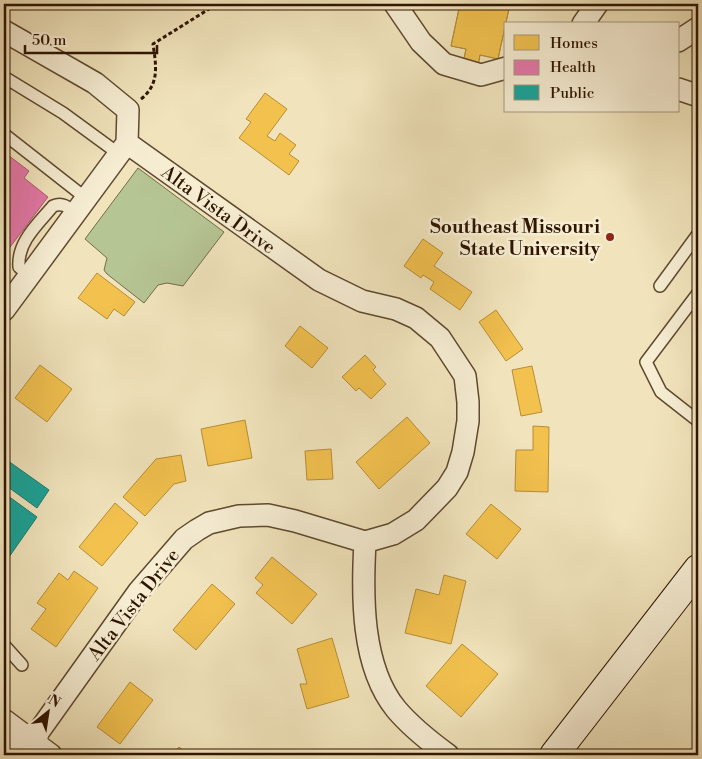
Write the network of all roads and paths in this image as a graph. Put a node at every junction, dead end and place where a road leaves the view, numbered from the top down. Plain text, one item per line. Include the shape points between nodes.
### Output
1 (217, 4) edge
2 (395, 4) edge
3 (597, 4) edge
4 (584, 22) edge
5 (698, 28) edge
6 (4, 32) edge
7 (680, 40) edge
8 (504, 69) edge
9 (4, 77) edge
10 (680, 90) edge
11 (698, 94) edge
12 (128, 110) junction
13 (4, 134) edge
14 (123, 149) junction
15 (81, 206) junction
16 (698, 234) edge
17 (660, 286) dead end
18 (698, 293) edge
19 (4, 310) edge
20 (698, 421) edge
21 (365, 542) junction
22 (698, 569) edge
23 (4, 645) edge
24 (22, 665) dead end
25 (4, 720) edge
26 (4, 745) edge
27 (24, 751) edge
28 (51, 755) edge
29 (448, 755) edge
30 (554, 755) edge

1 - 12 path via 153,44 156,79 146,95
2 - 8 street via 421,42 444,64 481,75
3 - 4 street
5 - 7 street
6 - 12 street via 96,83
9 - 14 lane
10 - 11 street
12 - 14 street
13 - 15 lane
14 - 15 street
14 - 21 street, Alta Vista Drive via 318,280 362,301 396,309 416,318 440,338 454,357 465,376 468,402 468,421 457,472 436,501 416,520 393,534
15 - 19 street
16 - 17 lane
18 - 20 lane via 646,362 661,392
21 - 27 street, Alta Vista Drive via 268,514 239,516 197,530 184,539 139,591
21 - 29 street via 366,630 377,675 396,709 416,731
22 - 30 main road
23 - 24 lane
25 - 27 street
26 - 27 street
27 - 28 street

